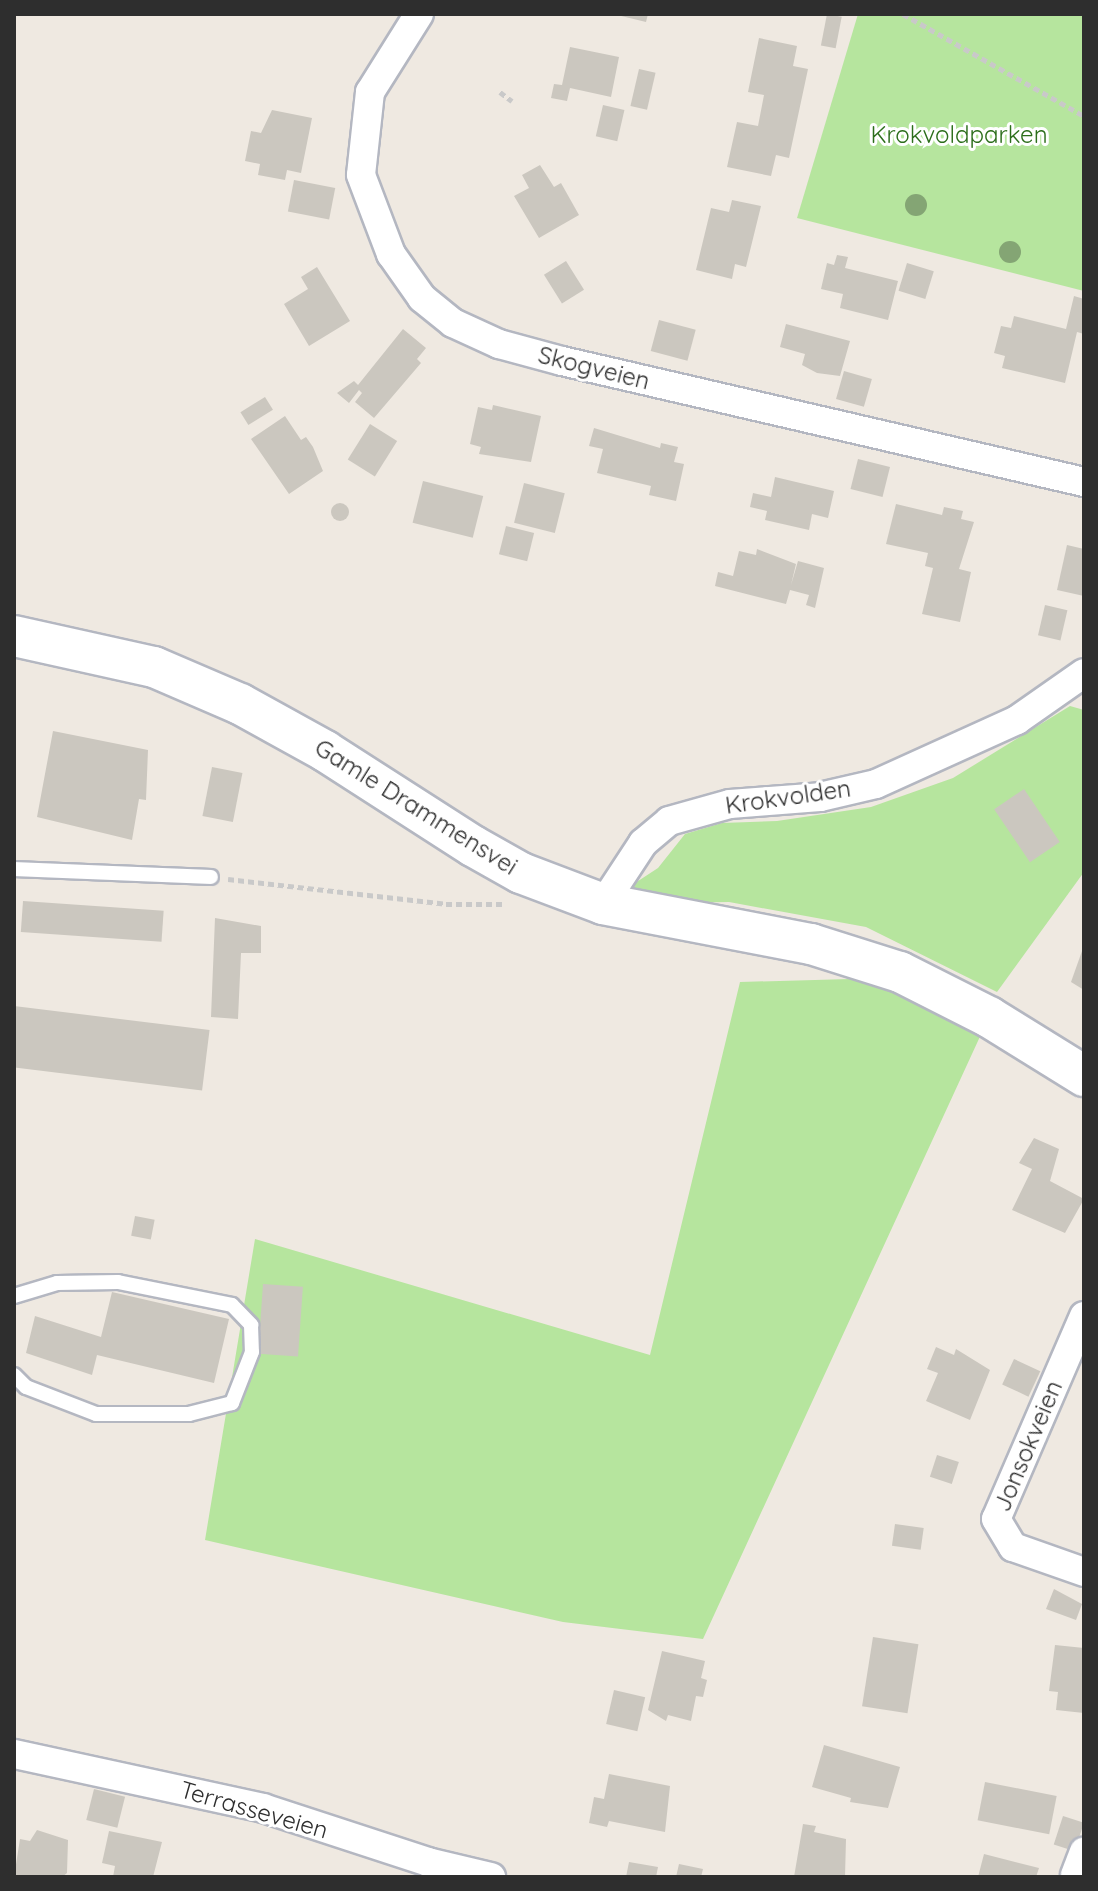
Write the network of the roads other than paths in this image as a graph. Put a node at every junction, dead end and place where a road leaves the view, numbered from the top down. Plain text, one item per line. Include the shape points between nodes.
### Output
1 (419, 14) edge
2 (1084, 482) edge
3 (14, 636) edge
4 (1084, 673) edge
5 (14, 869) edge
6 (211, 877) road end
7 (603, 904) junction
8 (1084, 1076) edge
9 (14, 1296) edge
10 (1084, 1316) edge
11 (14, 1375) edge
12 (1084, 1572) edge
13 (14, 1754) edge
14 (491, 1877) edge

1 - 2 street, Skogveien via 370,92 361,175 391,254 422,298 453,323 499,344 562,361
3 - 7 main road, Gamle Drammensvei via 106,652 240,704 521,873
4 - 7 street, Krokvolden via 1017,720 876,784 820,797 730,804 669,821 643,843
5 - 6 lane
7 - 8 main road, Gamle Drammensvei via 856,955 942,991
9 - 11 lane via 57,1283 118,1282 232,1305 251,1325 252,1352 232,1403 189,1414 96,1414 26,1387
10 - 12 street, Jonsokveien via 996,1519 1013,1547
13 - 14 street, Terrasseveien via 263,1808

